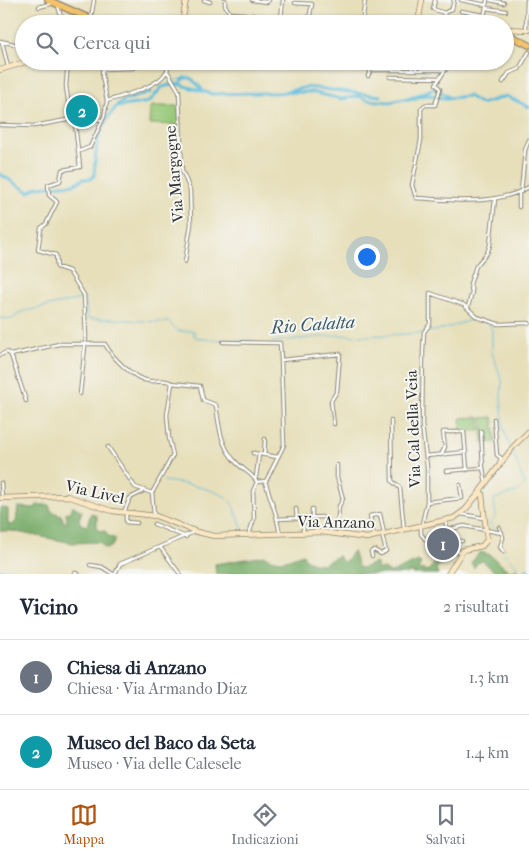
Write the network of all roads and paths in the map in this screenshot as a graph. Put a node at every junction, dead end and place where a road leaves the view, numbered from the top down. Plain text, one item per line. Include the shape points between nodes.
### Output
1 (94, 0) edge
2 (186, 0) edge
3 (204, 0) edge
4 (225, 0) edge
5 (252, 0) edge
6 (269, 0) edge
7 (283, 0) edge
8 (365, 0) edge
9 (422, 0) edge
10 (434, 0) edge
11 (454, 0) edge
12 (461, 0) edge
13 (488, 0) edge
14 (527, 0) edge
15 (210, 2) dead end
16 (53, 3) edge
17 (295, 3) dead end
18 (504, 3) dead end
19 (39, 6) dead end
20 (486, 7) junction
21 (461, 11) dead end
22 (506, 11) dead end
23 (229, 12) junction
24 (444, 13) joint
25 (245, 14) dead end
26 (59, 15) edge
27 (81, 15) edge
28 (92, 15) edge
29 (184, 15) edge
30 (228, 15) edge
31 (281, 15) edge
32 (310, 15) edge
33 (363, 15) edge
34 (419, 15) edge
35 (484, 15) joint
36 (528, 30) edge
37 (514, 31) edge
38 (514, 36) edge
39 (1, 41) edge
40 (15, 44) edge
41 (529, 45) edge
42 (2, 48) edge
43 (529, 52) edge
44 (15, 66) edge
45 (8, 68) junction
46 (0, 70) edge
47 (67, 70) edge
48 (103, 70) edge
49 (371, 70) edge
50 (414, 70) joint
51 (444, 70) joint
52 (167, 71) joint
53 (368, 76) dead end
54 (390, 77) dead end
55 (414, 77) junction
56 (439, 78) junction
57 (503, 82) dead end
58 (107, 101) junction
59 (72, 118) junction
60 (102, 120) junction
61 (0, 125) edge
62 (529, 140) edge
63 (79, 152) junction
64 (529, 187) edge
65 (520, 192) junction
66 (494, 199) junction
67 (519, 207) dead end
68 (185, 262) dead end
69 (468, 307) junction
70 (529, 322) edge
71 (223, 342) dead end
72 (84, 344) junction
73 (0, 355) edge
74 (11, 355) junction
75 (280, 360) junction
76 (172, 383) junction
77 (80, 394) dead end
78 (26, 401) dead end
79 (494, 419) dead end
80 (391, 421) dead end
81 (334, 424) dead end
82 (481, 431) dead end
83 (529, 431) edge
84 (265, 439) dead end
85 (108, 447) dead end
86 (466, 452) junction
87 (253, 454) dead end
88 (259, 454) junction
89 (264, 454) junction
90 (442, 455) junction
91 (426, 456) junction
92 (278, 457) junction
93 (500, 464) junction
94 (337, 465) dead end
95 (483, 468) junction
96 (467, 470) junction
97 (446, 471) dead end
98 (256, 480) junction
99 (266, 481) junction
100 (486, 482) junction
101 (1, 483) edge
102 (460, 485) dead end
103 (143, 492) junction
104 (152, 493) junction
105 (480, 494) junction
106 (1, 498) edge
107 (462, 498) junction
108 (466, 501) dead end
109 (426, 502) junction
110 (296, 509) dead end
111 (312, 509) dead end
112 (125, 512) junction
113 (461, 514) junction
114 (154, 515) junction
115 (322, 517) dead end
116 (304, 518) junction
117 (312, 518) junction
118 (486, 518) junction
119 (277, 519) junction
120 (297, 519) junction
121 (446, 521) junction
122 (137, 523) dead end
123 (154, 524) dead end
124 (422, 526) junction
125 (499, 527) dead end
126 (487, 528) junction
127 (404, 530) junction
128 (446, 530) junction
129 (195, 531) junction
130 (303, 533) junction
131 (329, 533) junction
132 (502, 533) junction
133 (280, 534) junction
134 (383, 534) junction
135 (249, 535) junction
136 (186, 536) junction
137 (374, 536) junction
138 (462, 541) dead end
139 (160, 547) junction
140 (504, 552) dead end
141 (460, 554) junction
142 (372, 556) dead end
143 (90, 565) dead end
144 (114, 574) edge
145 (180, 574) edge
146 (448, 574) edge

1 - 28 street
2 - 29 main road
3 - 15 street
4 - 23 street
5 - 6 street
7 - 31 street
8 - 33 street
9 - 34 main road
10 - 24 street via 433,8
11 - 24 street via 452,9
12 - 20 street
13 - 18 street
13 - 20 street
14 - 36 street
16 - 19 street
16 - 26 street
16 - 27 main road
17 - 32 street via 312,4
20 - 22 street
20 - 35 street
21 - 35 street
23 - 25 street
23 - 30 street
36 - 37 main road
38 - 41 main road
39 - 40 street
39 - 42 street
42 - 45 street
43 - 57 street via 519,69 509,73
44 - 45 main road
45 - 46 main road
47 - 59 street via 66,84
48 - 58 street
49 - 53 street
50 - 51 street
50 - 55 street
51 - 56 street
52 - 58 street via 163,78
52 - 68 street, Via Margogne via 176,85 180,102 182,170 190,190 191,224
54 - 55 street
55 - 56 street
56 - 66 street via 435,106 424,105 421,109 421,140 412,184 416,198
58 - 60 street
59 - 60 street
59 - 61 street via 34,126
59 - 63 street
60 - 63 street via 90,147
62 - 65 street
63 - 72 street via 80,168 62,170 60,181 48,187 49,196 57,202 41,228 38,250 56,255 57,267 69,271 85,299 87,324
64 - 65 street
65 - 66 street
65 - 67 street
66 - 69 street via 490,246 476,266
69 - 70 street via 476,317 498,324
69 - 91 street, Via Cal della Veia via 430,294 430,324 424,333 422,425
71 - 75 street via 280,343
72 - 74 street via 46,346
72 - 76 street via 106,344 108,350 134,374 147,381
72 - 77 street
73 - 74 street via 6,351
74 - 78 street
75 - 81 street via 340,354 337,391 331,401
75 - 92 street via 284,445
76 - 98 street via 201,387 203,400 216,405 224,446
76 - 104 street via 167,415 173,455
79 - 93 street
80 - 127 street via 392,481 400,488
82 - 95 street
83 - 93 main road, Via Anzano
84 - 89 street
85 - 103 street via 135,487
86 - 90 street
86 - 90 street via 464,432 443,432
86 - 96 street
87 - 88 street
88 - 89 street
88 - 98 street
89 - 92 street
90 - 91 street
91 - 109 street, Via Cal della Veia
92 - 99 street
93 - 100 main road, Via Anzano
94 - 131 street via 337,477 344,496
95 - 96 street
95 - 100 street
96 - 97 street
98 - 99 street
98 - 135 street via 253,489 254,519
99 - 119 street
100 - 105 main road, Via Anzano
101 - 106 street
102 - 107 street
103 - 104 street
103 - 112 street via 130,498
104 - 114 street
105 - 113 main road, Via Anzano
105 - 118 main road
106 - 112 main road, Via Livel via 67,496 110,511
107 - 108 street
107 - 109 street
109 - 124 street, Via Cal della Veia
110 - 120 street
111 - 117 street
112 - 114 main road, Via Livel
112 - 122 street via 126,522
113 - 118 street
113 - 121 main road, Via Anzano
114 - 129 main road, Via Anzano
115 - 117 street
116 - 117 street
116 - 120 street
116 - 130 street
118 - 126 main road
119 - 120 street
119 - 133 street
121 - 124 main road, Via Anzano
121 - 128 street
123 - 136 street
124 - 127 main road, Via Anzano
124 - 128 street via 421,534 434,542
125 - 132 street
126 - 128 street via 462,526
126 - 132 street
126 - 141 main road via 488,537 484,544 463,550
127 - 134 main road, Via Anzano
129 - 135 main road, Via Anzano via 217,536
129 - 136 street
130 - 131 main road, Via Anzano
130 - 133 main road, Via Anzano
131 - 137 main road, Via Anzano via 363,538
132 - 140 street via 500,546
133 - 135 main road, Via Anzano
134 - 137 main road, Via Anzano
134 - 137 street via 380,514 370,516
134 - 142 street via 386,551 381,554 374,550
136 - 139 street
138 - 141 street via 454,541 452,545
139 - 144 street via 125,562 117,567
139 - 145 street
141 - 146 main road
143 - 144 street

